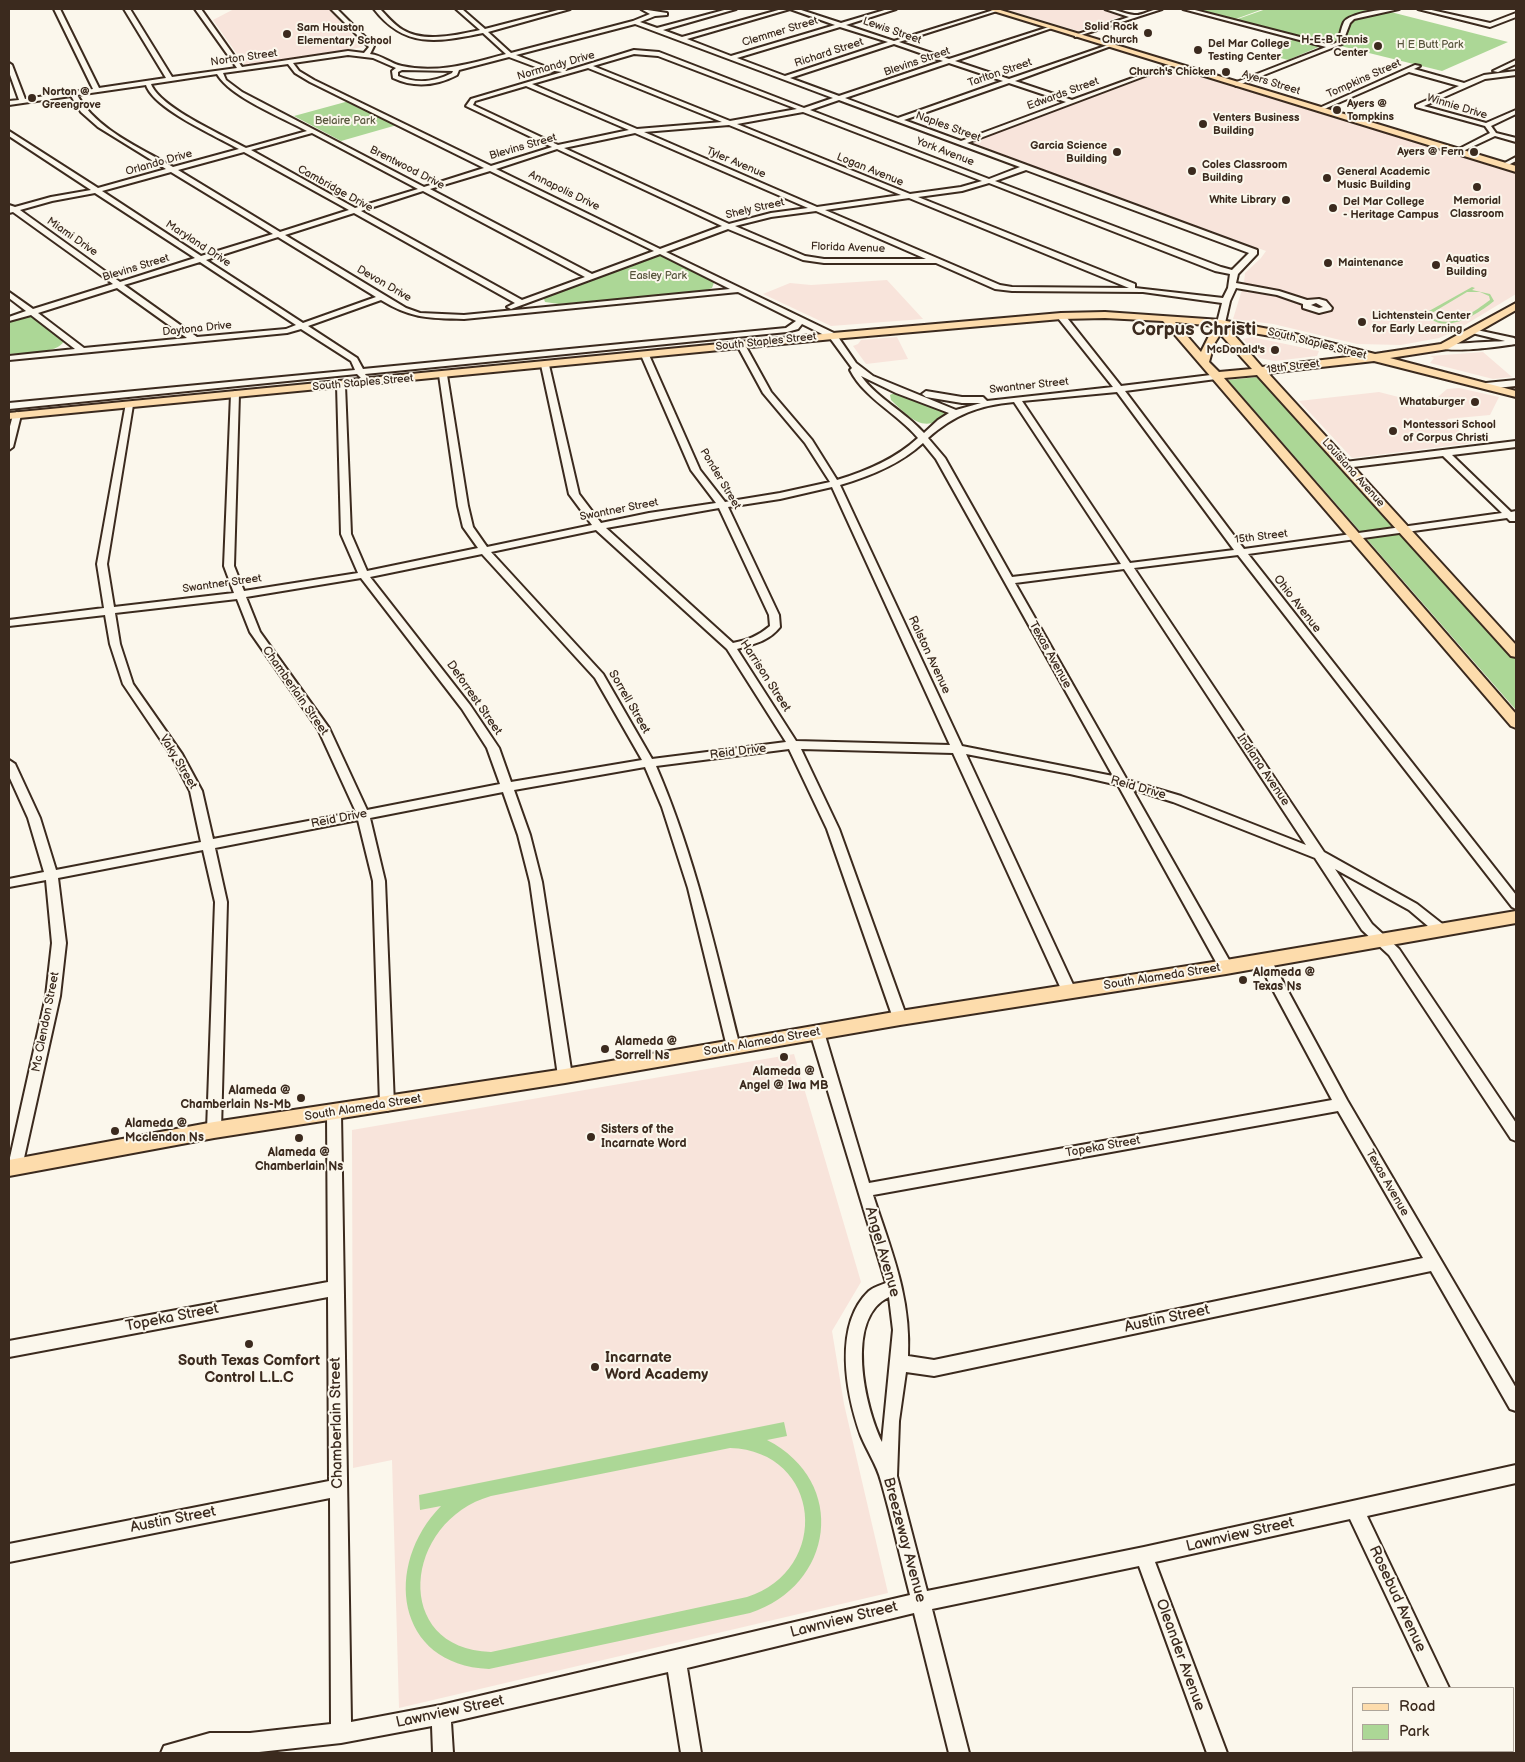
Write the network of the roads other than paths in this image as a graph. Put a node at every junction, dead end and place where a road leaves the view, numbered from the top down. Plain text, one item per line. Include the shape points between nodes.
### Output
1 (57, 9) edge
2 (127, 9) edge
3 (198, 9) edge
4 (334, 9) edge
5 (377, 9) edge
6 (460, 9) edge
7 (566, 9) edge
8 (644, 9) edge
9 (733, 9) edge
10 (787, 9) edge
11 (793, 9) edge
12 (893, 9) edge
13 (1108, 9) edge
14 (1159, 9) edge
15 (1186, 9) edge
16 (1396, 9) edge
17 (1421, 9) edge
18 (992, 10) edge
19 (654, 14) junction
20 (666, 14) dead end
21 (1516, 14) edge
22 (1135, 17) junction
23 (634, 22) junction
24 (841, 24) junction
25 (1050, 27) junction
26 (658, 30) junction
27 (483, 31) junction
28 (1077, 36) junction
29 (682, 39) junction
30 (892, 42) junction
31 (1109, 45) junction
32 (1330, 46) junction
33 (648, 52) joint
34 (366, 54) junction
35 (510, 55) junction
36 (730, 58) junction
37 (950, 61) junction
38 (290, 62) junction
39 (1516, 62) edge
40 (1172, 64) junction
41 (9, 65) edge
42 (1416, 66) dead end
43 (590, 67) junction
44 (402, 68) junction
45 (543, 68) junction
46 (240, 69) junction
47 (456, 69) junction
48 (1410, 70) junction
49 (219, 72) junction
50 (568, 72) junction
51 (1516, 73) edge
52 (1484, 77) junction
53 (547, 78) junction
54 (783, 78) junction
55 (170, 80) junction
56 (1008, 80) junction
57 (148, 83) junction
58 (527, 84) junction
59 (1236, 84) junction
60 (1463, 85) junction
61 (97, 90) junction
62 (73, 94) junction
63 (839, 98) junction
64 (23, 101) junction
65 (1070, 102) junction
66 (9, 103) edge
67 (470, 103) joint
68 (1320, 109) junction
69 (803, 110) junction
70 (1516, 112) edge
71 (898, 120) junction
72 (728, 124) junction
73 (1487, 125) junction
74 (313, 131) junction
75 (636, 131) junction
76 (9, 133) edge
77 (1494, 134) junction
78 (1516, 140) edge
79 (962, 143) junction
80 (558, 147) junction
81 (243, 149) junction
82 (1459, 151) junction
83 (1516, 159) edge
84 (1504, 165) junction
85 (490, 167) junction
86 (1027, 167) junction
87 (172, 169) junction
88 (1516, 169) edge
89 (991, 181) junction
90 (424, 188) junction
91 (95, 191) junction
92 (911, 197) junction
93 (11, 208) edge
94 (815, 208) junction
95 (354, 211) junction
96 (728, 226) junction
97 (280, 234) junction
98 (663, 251) junction
99 (201, 258) junction
100 (937, 261) junction
101 (1234, 273) junction
102 (590, 276) junction
103 (119, 283) junction
104 (1233, 285) junction
105 (740, 290) junction
106 (1143, 290) junction
107 (9, 294) edge
108 (382, 297) junction
109 (1226, 301) junction
110 (521, 303) junction
111 (1307, 303) dead end
112 (1516, 306) edge
113 (30, 312) junction
114 (499, 312) junction
115 (1061, 316) junction
116 (1166, 318) junction
117 (9, 319) edge
118 (802, 320) junction
119 (1220, 323) junction
120 (302, 325) junction
121 (1475, 331) junction
122 (833, 336) junction
123 (195, 340) junction
124 (1516, 342) edge
125 (741, 345) junction
126 (1331, 347) junction
127 (1444, 347) junction
128 (1432, 348) junction
129 (82, 351) junction
130 (645, 355) junction
131 (9, 358) edge
132 (1371, 358) junction
133 (1204, 362) junction
134 (851, 363) junction
135 (546, 364) junction
136 (1260, 371) junction
137 (443, 375) junction
138 (1216, 376) junction
139 (363, 377) junction
140 (1516, 383) edge
141 (341, 385) junction
142 (1486, 386) junction
143 (894, 387) junction
144 (1119, 389) junction
145 (235, 394) junction
146 (1516, 394) edge
147 (1017, 400) junction
148 (995, 401) junction
149 (129, 405) junction
150 (9, 406) edge
151 (895, 411) junction
152 (956, 414) junction
153 (13, 416) edge
154 (924, 439) junction
155 (1516, 444) edge
156 (9, 447) edge
157 (1445, 453) junction
158 (1346, 464) junction
159 (835, 483) junction
160 (722, 504) junction
161 (1512, 515) edge
162 (1516, 523) edge
163 (599, 527) junction
164 (1403, 530) junction
165 (1356, 537) junction
166 (485, 552) junction
167 (1241, 552) junction
168 (1128, 567) junction
169 (364, 575) junction
170 (1008, 581) junction
171 (241, 595) junction
172 (109, 612) junction
173 (9, 622) edge
174 (731, 647) junction
175 (1516, 654) edge
176 (1516, 723) edge
177 (793, 745) junction
178 (958, 749) junction
179 (649, 763) junction
180 (9, 764) edge
181 (1121, 782) junction
182 (508, 787) junction
183 (363, 814) junction
184 (209, 844) junction
185 (1321, 856) junction
186 (51, 875) junction
187 (9, 883) edge
188 (1516, 904) edge
189 (1516, 917) edge
190 (1440, 929) junction
191 (1381, 940) junction
192 (1264, 960) junction
193 (1226, 967) junction
194 (1069, 991) junction
195 (900, 1018) junction
196 (817, 1032) junction
197 (733, 1047) junction
198 (565, 1076) junction
199 (1342, 1104) junction
200 (387, 1105) junction
201 (334, 1113) junction
202 (214, 1130) junction
203 (1516, 1135) edge
204 (12, 1168) edge
205 (864, 1190) junction
206 (1434, 1263) junction
207 (895, 1286) junction
208 (336, 1288) junction
209 (9, 1349) edge
210 (899, 1363) junction
211 (1516, 1403) edge
212 (1516, 1474) edge
213 (889, 1477) junction
214 (338, 1488) junction
215 (1354, 1509) junction
216 (9, 1553) edge
217 (1144, 1556) junction
218 (920, 1602) junction
219 (676, 1662) junction
220 (1440, 1687) edge
221 (440, 1715) junction
222 (341, 1733) junction
223 (248, 1748) edge
224 (171, 1753) edge
225 (443, 1753) edge
226 (691, 1753) edge
227 (959, 1753) edge
228 (1217, 1753) edge

1 - 61 street
2 - 55 street
3 - 46 street
4 - 34 street via 372,47
5 - 27 street via 398,30 415,36 452,41 456,36
6 - 27 street
7 - 27 street
8 - 19 street
9 - 26 street
10 - 29 street
11 - 24 street, Lewis Street
12 - 24 street, Clemmer Street
13 - 22 street
14 - 22 street
15 - 32 street
16 - 32 street via 1352,18 1347,22 1340,43
17 - 21 street via 1490,25
18 - 25 main road, Ayers Street
18 - 30 street, Richard Street
19 - 20 street
19 - 23 street, Norton Street
22 - 28 street
23 - 26 street, Naples Street
23 - 35 street, Norton Street
24 - 30 street, Lewis Street
24 - 36 street, Clemmer Street
25 - 28 main road, Ayers Street
25 - 37 street, Blevins Street
26 - 29 street, Naples Street
27 - 35 street
28 - 31 main road, Ayers Street
29 - 36 street, Naples Street
30 - 37 street, Lewis Street
30 - 54 street, Richard Street
31 - 40 main road, Ayers Street
31 - 56 street, Tarlton Street
32 - 59 street
33 - 43 street, Normandy Drive via 634,52
33 - 69 street, York Avenue
34 - 38 street, Norton Street via 340,54
34 - 44 street, Norton Street
35 - 45 street
35 - 47 street, Norton Street
36 - 54 street, Naples Street
37 - 56 street, Lewis Street
37 - 63 street, Blevins Street
38 - 46 street, Norton Street
38 - 85 street, Annapolis Drive via 297,72 312,80
39 - 52 street
40 - 59 main road, Ayers Street
40 - 65 street, Edwards Street
41 - 64 street
42 - 48 street, Tompkins Street
43 - 50 street, Normandy Drive
43 - 72 street, Logan Avenue
44 - 47 street, Norton Street
44 - 47 street via 395,71 395,77 408,82 440,81 455,74
45 - 50 street
45 - 53 street via 543,75
46 - 49 street, Norton Street
48 - 60 street
48 - 68 street, Tompkins Street
49 - 55 street, Norton Street
49 - 74 street, Brentwood Drive via 224,81 240,93
50 - 53 street, Normandy Drive
51 - 52 street
52 - 60 street
53 - 58 street, Normandy Drive
54 - 63 street, Naples Street
55 - 57 street, Norton Street
56 - 65 street, Lewis Street
56 - 71 street, Tarlton Street
57 - 61 street, Norton Street
57 - 81 street, Cambridge Drive via 151,92 166,106
58 - 67 street, Normandy Drive
58 - 75 street, Tyler Avenue
59 - 68 main road, Ayers Street
60 - 73 street, Winnie Drive via 1418,106
61 - 62 street, Norton Street
62 - 64 street, Norton Street
62 - 87 street, Devon Drive via 83,111 100,126
63 - 69 street, Blevins Street
63 - 71 street, Naples Street
64 - 66 street, Norton Street
65 - 79 street, Edwards Street
67 - 80 street, Florida Avenue via 469,106
68 - 82 main road, Ayers Street
69 - 72 street, Blevins Street
69 - 89 street, York Avenue
70 - 73 street
71 - 79 street, Naples Street
72 - 75 street, Blevins Street
72 - 92 street, Logan Avenue
73 - 77 street, Winnie Drive
74 - 81 street, Orlando Drive
74 - 90 street, Brentwood Drive
75 - 80 street, Blevins Street
75 - 94 street, Tyler Avenue
76 - 91 street, Maryland Drive
77 - 78 street, Winnie Drive
77 - 82 street
79 - 86 street, Naples Street
80 - 85 street, Blevins Street
80 - 96 street, Florida Avenue
81 - 87 street, Orlando Drive
81 - 95 street, Cambridge Drive
82 - 84 main road, Ayers Street
83 - 84 street
84 - 88 main road, Ayers Street
85 - 90 street, Blevins Street
85 - 98 street, Annapolis Drive
86 - 89 street, Shely Street
86 - 101 street, Naples Street via 1254,252
87 - 91 street, Orlando Drive
87 - 97 street, Devon Drive
89 - 92 street, Shely Street
89 - 101 street, York Avenue
90 - 95 street, Blevins Street
90 - 102 street, Brentwood Drive
91 - 93 street, Orlando Drive
91 - 99 street, Maryland Drive
92 - 94 street, Shely Street
92 - 106 street, Logan Avenue
93 - 103 street, Miami Drive
94 - 96 street, Shely Street
94 - 100 street, Tyler Avenue
95 - 97 street, Blevins Street
95 - 110 street, Cambridge Drive
96 - 98 street, Shely Street
96 - 100 street, Florida Avenue via 803,258 824,261
97 - 99 street, Blevins Street
97 - 108 street, Devon Drive
98 - 102 street, Shely Street
98 - 105 street, Annapolis Drive
99 - 103 street, Blevins Street
99 - 120 street, Maryland Drive
100 - 106 street, Florida Avenue via 1012,289
101 - 104 street
102 - 110 street, Shely Street
103 - 113 street, Blevins Street
103 - 123 street, Miami Drive
104 - 109 street
104 - 111 street via 1279,293
105 - 114 street, Devon Drive
105 - 118 street, Annapolis Drive
106 - 109 street, Florida Avenue
107 - 113 street
108 - 114 street, Devon Drive via 403,310 419,315 464,317
108 - 120 street, Daytona Drive
109 - 119 street
110 - 114 street, Shely Street
112 - 121 main road
113 - 117 street, Blevins Street
113 - 129 street
115 - 116 main road, South Staples Street
115 - 122 main road, South Staples Street
115 - 144 street, Ohio Avenue
116 - 119 main road, South Staples Street
116 - 133 main road
118 - 122 street, Annapolis Drive
118 - 139 street via 788,330
119 - 126 main road, South Staples Street
119 - 133 main road
119 - 136 main road, Louisiana Avenue
120 - 123 street, Daytona Drive via 287,331
120 - 139 street, Maryland Drive via 354,360
121 - 124 street
121 - 127 main road
122 - 125 main road, South Staples Street
122 - 134 street, Texas Avenue
123 - 129 street, Daytona Drive
124 - 127 street
125 - 130 main road, South Staples Street
125 - 159 street, Ralston Avenue via 767,393 809,442
126 - 128 main road
126 - 132 main road, South Staples Street
127 - 128 main road
128 - 132 main road
129 - 131 street, Daytona Drive
130 - 135 main road, South Staples Street
130 - 160 street, Ponder Street via 696,470
132 - 136 main road, 18th Street
132 - 142 main road, South Staples Street
133 - 138 main road
134 - 143 street, Texas Avenue via 870,377
134 - 151 street, Texas Avenue via 854,373 867,389
135 - 137 main road, South Staples Street
135 - 163 street, Harrison Street via 574,494
136 - 138 main road, 18th Street
136 - 158 main road, Louisiana Avenue
137 - 139 main road, South Staples Street
137 - 166 street, Sorrell Street via 468,528
138 - 144 street, Swantner Street
138 - 165 main road
139 - 141 main road, South Staples Street
139 - 150 street
140 - 142 street
141 - 145 main road, South Staples Street
141 - 169 street, Deforrest Street via 346,534
142 - 146 main road, South Staples Street
143 - 148 street, Texas Avenue via 939,397
143 - 151 street via 885,398
143 - 152 street, Texas Avenue via 899,392
144 - 147 street, Swantner Street
144 - 167 street, Ohio Avenue
145 - 149 main road, South Staples Street
145 - 171 street, Chamberlain Street via 229,566
147 - 148 street, Swantner Street
147 - 168 street, Indiana Avenue
148 - 152 street, Swantner Street
149 - 153 main road, South Staples Street
149 - 172 street, Vaky Street via 102,564
151 - 154 street, Texas Avenue
152 - 154 street, Swantner Street via 941,422
153 - 156 street
154 - 159 street, Swantner Street via 885,465 862,476
154 - 170 street, Texas Avenue via 940,458
155 - 157 street
157 - 158 street
157 - 161 street
158 - 164 main road, Louisiana Avenue
159 - 160 street, Swantner Street via 780,496
159 - 178 street, Ralston Avenue
160 - 163 street, Swantner Street
160 - 174 street, Ponder Street via 774,615 775,627 766,635
161 - 162 street
161 - 164 street, 15th Street
163 - 166 street, Swantner Street
163 - 174 street, Harrison Street
164 - 165 street, 15th Street
164 - 175 main road, Louisiana Avenue
165 - 167 street, 15th Street
165 - 176 main road
166 - 169 street, Swantner Street
166 - 179 street, Sorrell Street via 599,676
167 - 168 street, 15th Street
167 - 188 street, Ohio Avenue
168 - 170 street, 15th Street
168 - 185 street, Indiana Avenue
169 - 171 street, Swantner Street
169 - 182 street, Deforrest Street via 466,706 493,748
170 - 181 street, Texas Avenue
171 - 172 street, Swantner Street
171 - 183 street, Chamberlain Street via 254,632 323,728
172 - 173 street, Swantner Street
172 - 184 street, Vaky Street via 114,644 128,684 196,790
174 - 177 street, Harrison Street
177 - 178 street, Reid Drive
177 - 179 street, Reid Drive
177 - 195 street, Harrison Street via 833,829
178 - 181 street, Reid Drive
178 - 194 street, Ralston Avenue
179 - 182 street, Reid Drive
179 - 197 street, Sorrell Street via 668,808 694,888
180 - 186 street, Mc Clendon Street via 34,818
181 - 185 street, Reid Drive via 1177,799
181 - 193 street, Texas Avenue
182 - 183 street, Reid Drive
182 - 198 street, Deforrest Street via 536,882
183 - 184 street, Reid Drive
183 - 200 street, Chamberlain Street via 379,881
184 - 186 street, Reid Drive
184 - 202 street, Vaky Street via 221,902
185 - 190 street, Reid Drive via 1413,907
185 - 191 street, Indiana Avenue via 1367,927
186 - 187 street, Reid Drive
186 - 204 street, Mc Clendon Street via 59,943 53,996
189 - 190 main road, South Alameda Street
190 - 191 main road, South Alameda Street
191 - 192 main road, South Alameda Street
191 - 203 street, Indiana Avenue via 1394,952
192 - 193 main road, South Alameda Street
192 - 199 street, Texas Avenue
193 - 194 main road, South Alameda Street
194 - 195 main road, South Alameda Street
195 - 196 main road, South Alameda Street
196 - 197 main road, South Alameda Street
196 - 205 street, Angel Avenue
197 - 198 main road, South Alameda Street
198 - 200 main road, South Alameda Street
199 - 205 street, Topeka Street
199 - 206 street, Texas Avenue
200 - 201 main road, South Alameda Street
201 - 202 main road, South Alameda Street
201 - 208 street, Chamberlain Street
202 - 204 main road, South Alameda Street
205 - 207 street, Angel Avenue
206 - 210 street, Austin Street via 934,1368
206 - 211 street, Texas Avenue
207 - 210 street, Angel Avenue via 901,1330
207 - 213 street, Breezeway Avenue via 876,1296 865,1308 856,1329 853,1349 857,1385 869,1434
208 - 209 street, Topeka Street
208 - 214 street, Chamberlain Street
210 - 213 street, Angel Avenue via 891,1421
212 - 215 street, Lawnview Street
213 - 218 street, Breezeway Avenue
214 - 216 street, Austin Street
214 - 222 street, Chamberlain Street
215 - 217 street, Lawnview Street
215 - 220 street, Rosebud Avenue
217 - 218 street, Lawnview Street
217 - 228 street, Oleander Avenue
218 - 219 street, Lawnview Street
218 - 227 street, Breezeway Avenue
219 - 221 street, Lawnview Street
219 - 226 street
221 - 222 street, Lawnview Street
221 - 225 street
222 - 223 street, Lawnview Street
223 - 224 street, Lawnview Street via 210,1743

